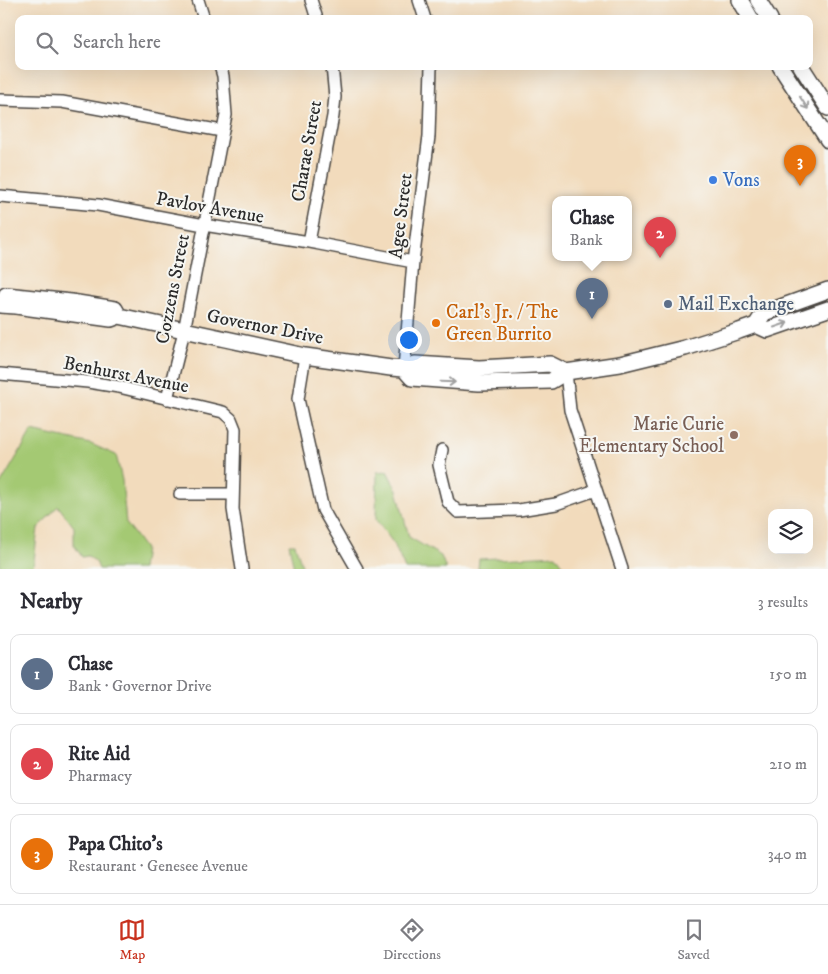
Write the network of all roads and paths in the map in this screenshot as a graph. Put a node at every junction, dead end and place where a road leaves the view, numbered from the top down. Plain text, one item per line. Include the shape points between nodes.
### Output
1 (198, 0) edge
2 (310, 0) edge
3 (419, 0) edge
4 (740, 0) edge
5 (758, 0) edge
6 (203, 15) edge
7 (316, 15) edge
8 (424, 15) edge
9 (749, 15) edge
10 (767, 15) edge
11 (221, 70) edge
12 (332, 70) edge
13 (431, 70) edge
14 (783, 70) edge
15 (804, 70) edge
16 (0, 100) edge
17 (828, 108) edge
18 (222, 130) junction
19 (828, 140) edge
20 (0, 196) edge
21 (204, 226) junction
22 (309, 242) junction
23 (413, 262) junction
24 (828, 290) edge
25 (0, 295) edge
26 (0, 305) edge
27 (828, 309) edge
28 (119, 316) junction
29 (756, 325) junction
30 (184, 331) junction
31 (306, 356) junction
32 (404, 369) junction
33 (566, 372) junction
34 (0, 374) edge
35 (167, 399) junction
36 (442, 450) dead end
37 (596, 490) junction
38 (180, 494) dead end
39 (232, 494) junction
40 (242, 569) edge
41 (356, 569) edge
42 (622, 569) edge

1 - 6 street
2 - 7 street
3 - 8 street
4 - 9 main road
5 - 10 main road
11 - 18 street, Cozzens Street via 226,115
12 - 22 street, Charae Street via 333,116
13 - 23 street, Agee Street via 429,136
14 -> 19 main road
15 - 17 main road
16 - 18 street via 62,102
18 - 21 street, Cozzens Street
20 - 21 street, Pavlov Avenue via 98,205
21 - 22 street, Pavlov Avenue
21 - 30 street, Cozzens Street
22 - 23 street, Pavlov Avenue
23 - 32 street, Agee Street
24 - 29 main road, Governor Drive via 764,313
25 - 28 main road, Governor Drive via 115,308
26 - 28 main road, Governor Drive via 111,318
29 -> 27 main road, Governor Drive via 767,330
28 - 30 main road, Governor Drive
29 - 33 main road, Governor Drive via 685,348 620,364
30 - 31 main road, Governor Drive
30 - 35 street, Cozzens Street
31 - 32 main road, Governor Drive
31 - 41 street via 298,399 320,474 323,510
32 - 33 main road, Governor Drive via 415,364 479,368 550,364
33 - 37 street via 570,410
34 - 35 street, Benhurst Avenue via 88,382
35 - 39 street, Benhurst Avenue via 223,412 231,419 235,430
36 - 37 street via 439,465 448,502 458,512 520,510 556,504
37 - 42 street
38 - 39 street
39 - 40 street

